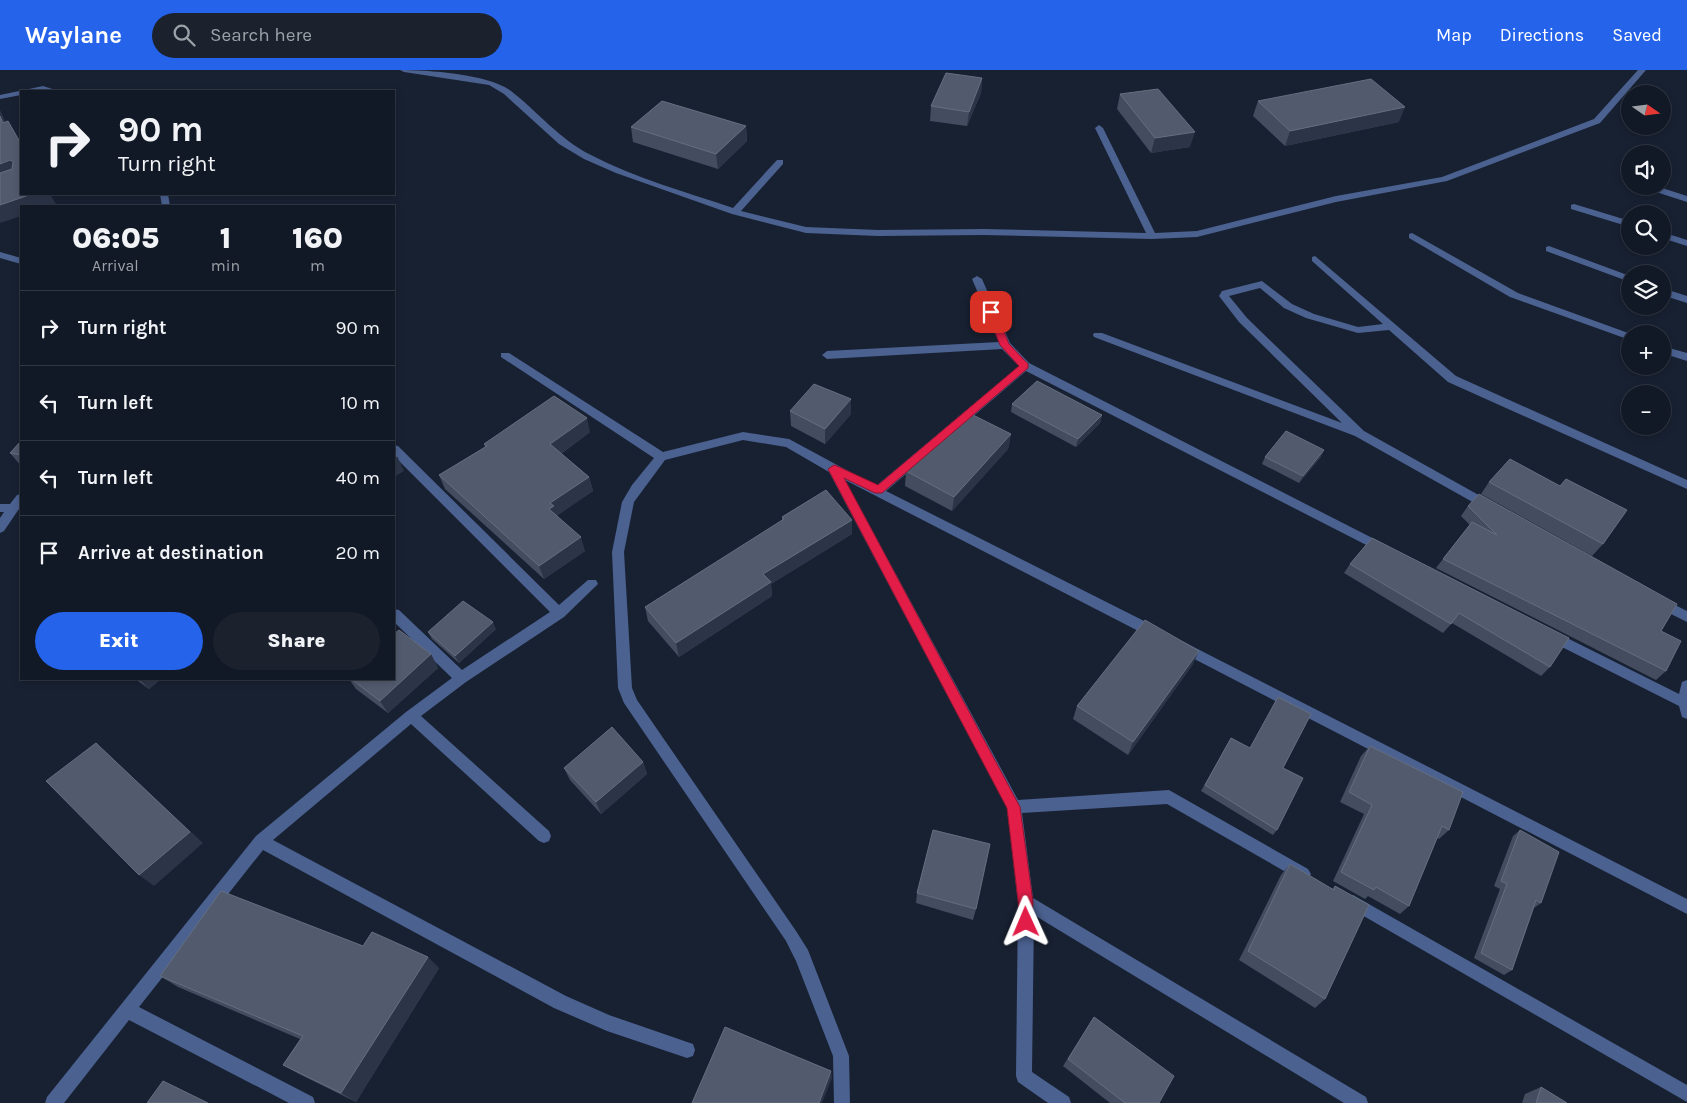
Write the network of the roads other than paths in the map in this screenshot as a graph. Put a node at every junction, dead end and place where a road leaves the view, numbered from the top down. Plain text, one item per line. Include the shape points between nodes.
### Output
1 (404, 70) edge
2 (1642, 70) edge
3 (32, 90) edge
4 (51, 90) edge
5 (20, 92) edge
6 (0, 96) edge
7 (1099, 128) dead end
8 (780, 162) dead end
9 (1671, 194) edge
10 (1687, 199) edge
11 (1574, 207) dead end
12 (735, 212) junction
13 (1621, 221) edge
14 (1152, 236) junction
15 (1412, 236) dead end
16 (1671, 238) edge
17 (1687, 243) edge
18 (1549, 249) dead end
19 (0, 255) edge
20 (1316, 260) dead end
21 (20, 261) edge
22 (1621, 276) edge
23 (977, 279) dead end
24 (1671, 294) edge
25 (1687, 300) edge
26 (1390, 326) junction
27 (1621, 334) edge
28 (1098, 335) dead end
29 (1005, 345) junction
30 (1671, 352) edge
31 (506, 355) dead end
32 (827, 355) dead end
33 (1687, 357) edge
34 (1024, 366) junction
35 (1360, 434) junction
36 (395, 450) edge
37 (661, 457) junction
38 (834, 469) junction
39 (1687, 486) edge
40 (879, 490) junction
41 (20, 499) edge
42 (0, 508) edge
43 (13, 508) junction
44 (1498, 511) edge
45 (0, 528) edge
46 (1394, 555) edge
47 (592, 584) dead end
48 (1653, 598) edge
49 (559, 613) junction
50 (395, 615) edge
51 (1687, 618) edge
52 (1544, 631) edge
53 (461, 678) junction
54 (1687, 686) edge
55 (1686, 708) edge
56 (411, 716) junction
57 (1014, 807) junction
58 (544, 836) dead end
59 (261, 841) junction
60 (1316, 881) edge
61 (1342, 896) edge
62 (1026, 902) junction
63 (1687, 907) edge
64 (127, 1010) junction
65 (687, 1050) dead end
66 (1687, 1094) edge
67 (53, 1103) edge
68 (307, 1103) edge
69 (842, 1103) edge
70 (1063, 1103) edge
71 (1360, 1103) edge

1 - 12 street via 491,83 507,92 562,142 587,157
2 - 14 street via 1597,121 1444,179 1336,199 1197,234
3 - 4 street
5 - 6 street
7 - 14 street
8 - 12 street
9 - 10 street
11 - 13 street
12 - 14 street via 806,230 878,234 984,232
15 - 27 street via 1514,296
16 - 17 street
18 - 22 street
19 - 21 street
20 - 26 street
23 - 29 street
24 - 25 street
26 - 35 street via 1358,330 1310,316 1288,306 1262,284 1224,296 1243,320
26 - 39 street via 1452,380
28 - 35 street
29 - 32 street
29 - 34 street
30 - 33 street
31 - 37 street
34 - 40 street
34 - 46 street
35 - 44 street
36 - 49 street
37 - 38 street via 743,436 789,444
37 - 69 street via 628,502 618,552 625,688 631,704 802,956 841,1056
38 - 40 street
38 - 57 street
40 - 63 street
41 - 43 street
42 - 43 street
43 - 45 street
47 - 49 street
48 - 51 street
49 - 53 street
50 - 53 street
52 - 55 street
53 - 56 street
54 - 55 street
56 - 58 street
56 - 59 street
57 - 60 street via 1169,797
57 - 62 street
59 - 64 street
59 - 65 street via 560,1002 606,1023
61 - 66 street
62 - 70 street via 1024,1076
62 - 71 street
64 - 67 street
64 - 68 street

